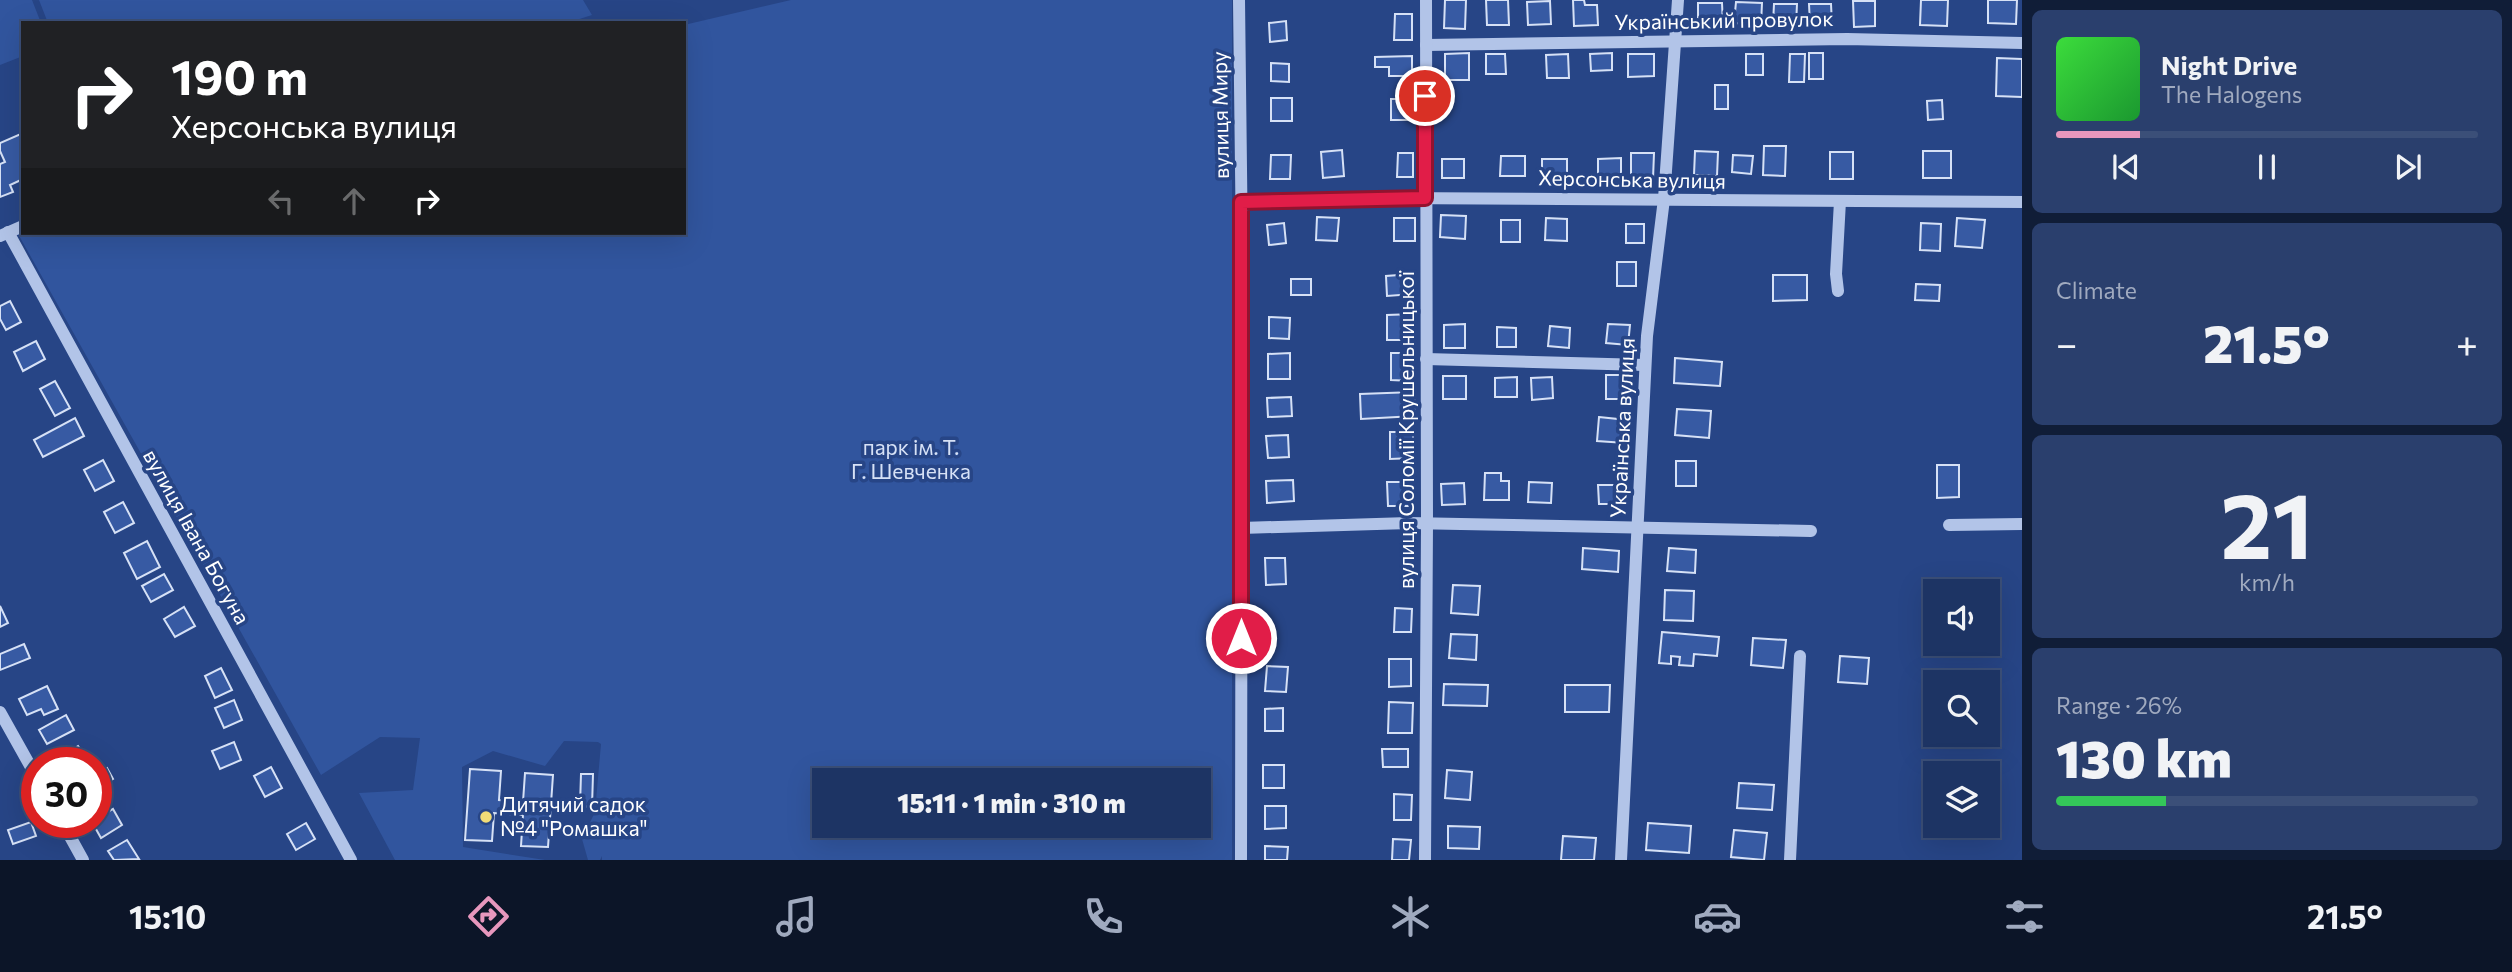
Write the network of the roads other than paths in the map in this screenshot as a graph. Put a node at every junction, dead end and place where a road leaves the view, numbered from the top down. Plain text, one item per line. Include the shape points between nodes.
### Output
1 (1239, 0) edge
2 (1426, 0) edge
3 (1678, 0) edge
4 (1675, 41) junction
5 (2022, 43) edge
6 (1426, 45) junction
7 (1425, 198) junction
8 (1664, 199) junction
9 (1840, 201) junction
10 (1241, 202) junction
11 (2022, 202) edge
12 (21, 227) edge
13 (4, 234) edge
14 (1838, 291) dead end
15 (1426, 359) junction
16 (1646, 365) junction
17 (1427, 524) junction
18 (2022, 524) edge
19 (1638, 525) junction
20 (1949, 525) dead end
21 (1241, 528) junction
22 (1811, 531) dead end
23 (1800, 656) dead end
24 (0, 712) edge
25 (21, 749) edge
26 (71, 838) edge
27 (83, 860) edge
28 (351, 860) edge
29 (1241, 860) edge
30 (1425, 860) edge
31 (1621, 860) edge
32 (1790, 860) edge

1 - 10 street, вулиця Миру
2 - 6 street, вулиця Соломії Крушельницької
3 - 4 street, Українська вулиця
4 - 5 street, Український провулок
4 - 6 street, Український провулок
4 - 8 street, Українська вулиця
6 - 7 street, вулиця Соломії Крушельницької
7 - 8 street, Херсонська вулиця
7 - 10 street, Херсонська вулиця
7 - 15 street, вулиця Соломії Крушельницької
8 - 9 street, Херсонська вулиця
8 - 16 street, Українська вулиця
9 - 11 street, Херсонська вулиця
9 - 14 street
10 - 21 street, вулиця Миру
12 - 13 street
13 - 28 street, вулиця Івана Богуна
15 - 16 street
15 - 17 street, вулиця Соломії Крушельницької
16 - 19 street, Українська вулиця
17 - 19 street
17 - 21 street
17 - 30 street, вулиця Соломії Крушельницької
18 - 20 street
19 - 22 street
19 - 31 street, Українська вулиця
21 - 29 street, вулиця Миру
23 - 32 street
24 - 25 street
26 - 27 street

